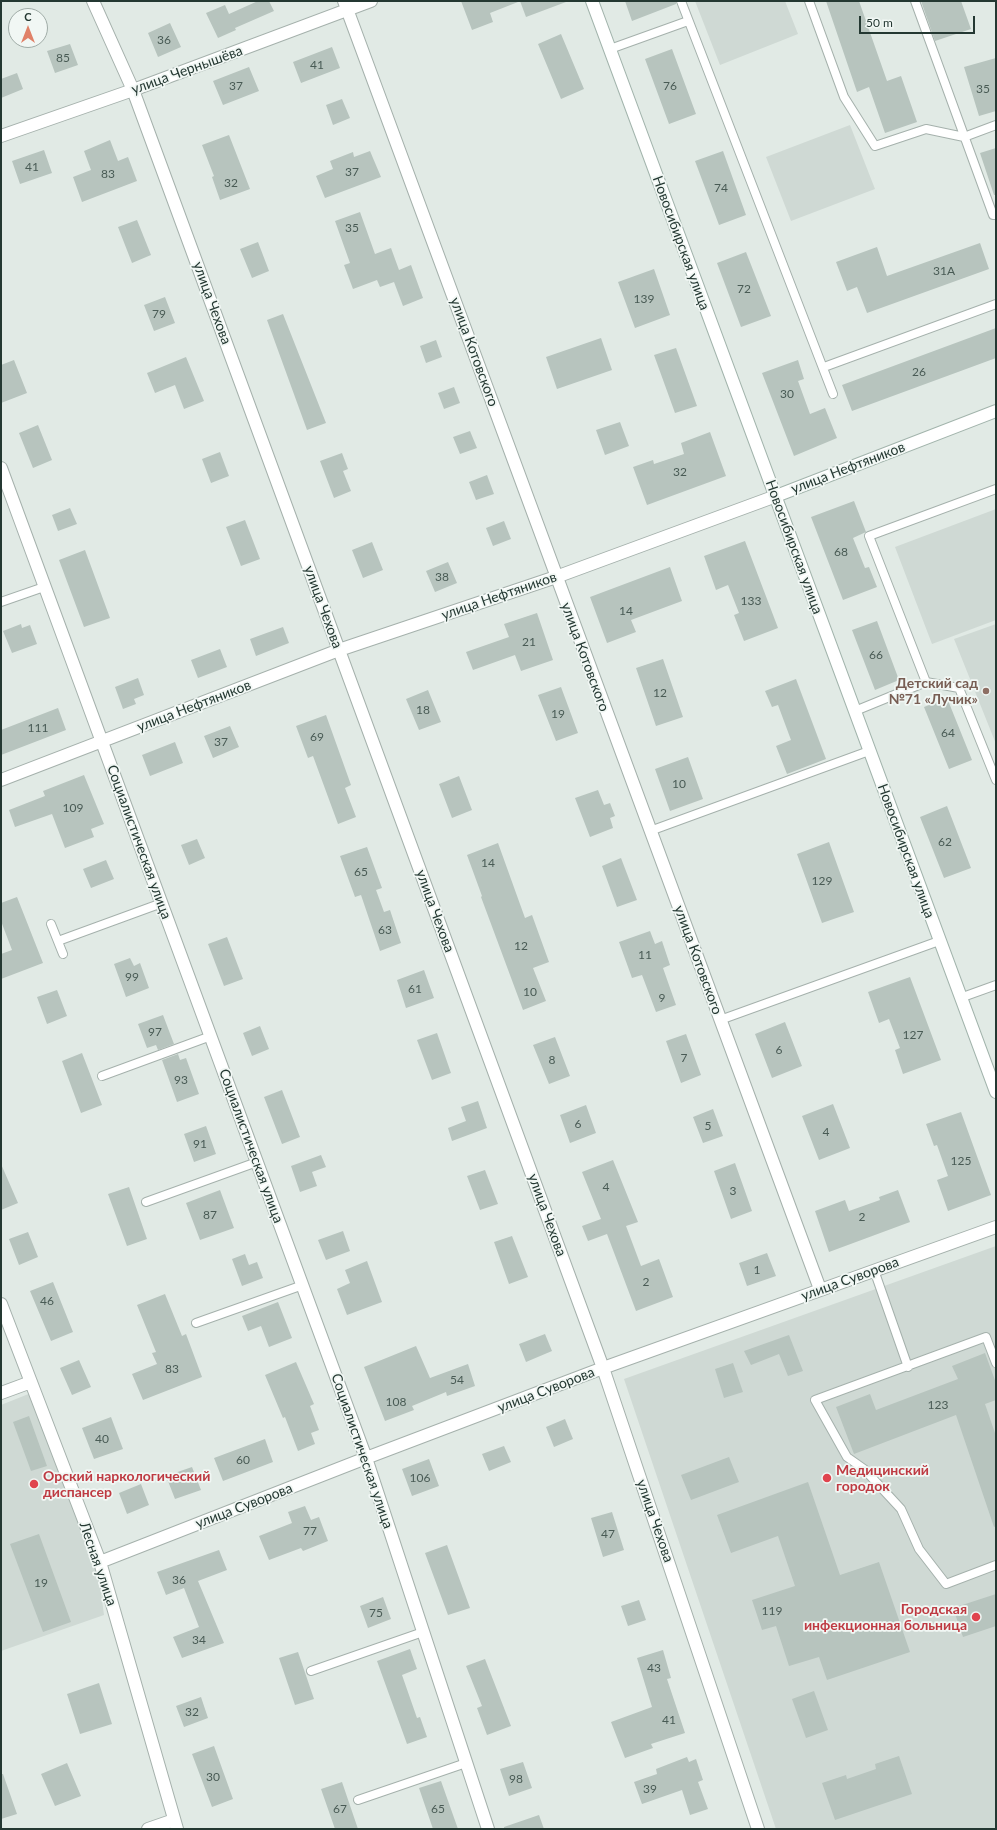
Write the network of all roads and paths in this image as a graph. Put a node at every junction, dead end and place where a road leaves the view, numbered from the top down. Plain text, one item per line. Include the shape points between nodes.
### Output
1 (93, 1) edge
2 (372, 1) edge
3 (592, 1) edge
4 (681, 1) edge
5 (810, 1) edge
6 (915, 1) edge
7 (346, 5) edge
8 (688, 21) junction
9 (610, 49) junction
10 (133, 90) junction
11 (996, 125) edge
12 (1, 136) edge
13 (964, 137) junction
14 (996, 215) edge
15 (996, 304) edge
16 (824, 367) junction
17 (833, 394) dead end
18 (996, 411) edge
19 (1, 468) edge
20 (996, 489) edge
21 (776, 496) junction
22 (556, 577) junction
23 (44, 587) junction
24 (1, 602) edge
25 (339, 650) junction
26 (926, 682) junction
27 (855, 711) junction
28 (102, 742) junction
29 (870, 751) junction
30 (1, 780) edge
31 (996, 780) edge
32 (650, 831) junction
33 (162, 904) junction
34 (51, 924) dead end
35 (58, 941) junction
36 (939, 941) junction
37 (63, 954) dead end
38 (996, 985) edge
39 (960, 998) junction
40 (720, 1020) junction
41 (211, 1036) junction
42 (102, 1076) dead end
43 (996, 1092) edge
44 (257, 1162) junction
45 (146, 1202) dead end
46 (996, 1227) edge
47 (874, 1270) junction
48 (303, 1285) junction
49 (820, 1289) junction
50 (1, 1304) edge
51 (196, 1323) dead end
52 (996, 1363) edge
53 (908, 1367) junction
54 (603, 1368) junction
55 (31, 1382) junction
56 (1, 1393) edge
57 (366, 1458) junction
58 (100, 1562) junction
59 (996, 1565) edge
60 (423, 1632) junction
61 (311, 1671) dead end
62 (466, 1763) junction
63 (358, 1800) dead end
64 (176, 1824) edge
65 (148, 1829) edge
66 (488, 1829) edge
67 (758, 1829) edge

1 - 10 street, улица Чехова
2 - 7 street, улица Чернышёва
3 - 9 street, Новосибирская улица
4 - 8 lane
5 - 13 lane via 844,97 875,146 926,129
6 - 13 lane
7 - 10 street, улица Чернышёва
7 - 22 street, улица Котовского
8 - 9 lane
8 - 16 lane
9 - 21 street, Новосибирская улица
10 - 12 street, улица Чернышёва
10 - 25 street, улица Чехова
11 - 13 lane
13 - 14 lane via 993,215
15 - 16 lane
16 - 17 lane
18 - 21 street, улица Нефтяников
19 - 23 street, Социалистическая улица
20 - 26 lane via 869,536
21 - 22 street, улица Нефтяников
21 - 27 street, Новосибирская улица
22 - 25 street, улица Нефтяников
22 - 32 street, улица Котовского
23 - 24 lane
23 - 28 street, Социалистическая улица
25 - 28 street, улица Нефтяников
25 - 54 street, улица Чехова
26 - 27 lane
26 - 31 lane via 960,688
27 - 29 street, Новосибирская улица
28 - 30 street, улица Нефтяников
28 - 33 street, Социалистическая улица
29 - 32 lane
29 - 36 street, Новосибирская улица
32 - 40 street, улица Котовского
33 - 35 lane
33 - 41 street, Социалистическая улица
34 - 35 lane
35 - 37 lane
36 - 39 street, Новосибирская улица
36 - 40 lane
38 - 39 lane
39 - 43 street, Новосибирская улица
40 - 49 street, улица Котовского
41 - 42 lane
41 - 44 street, Социалистическая улица
44 - 45 lane
44 - 48 street, Социалистическая улица
46 - 47 street, улица Суворова
47 - 49 street, улица Суворова
47 - 53 lane
48 - 51 lane
48 - 57 street, Социалистическая улица
49 - 54 street, улица Суворова
50 - 55 street, Лесная улица
52 - 53 lane via 986,1337
53 - 59 lane via 816,1400 847,1457 864,1469 901,1509 919,1549 946,1584
54 - 57 street, улица Суворова
54 - 67 street, улица Чехова
55 - 56 street
55 - 58 street, Лесная улица
57 - 58 street, улица Суворова
57 - 60 street, Социалистическая улица
58 - 64 street, Лесная улица
60 - 61 lane
60 - 62 street, Социалистическая улица
62 - 63 lane
62 - 66 street, Социалистическая улица
64 - 65 street

